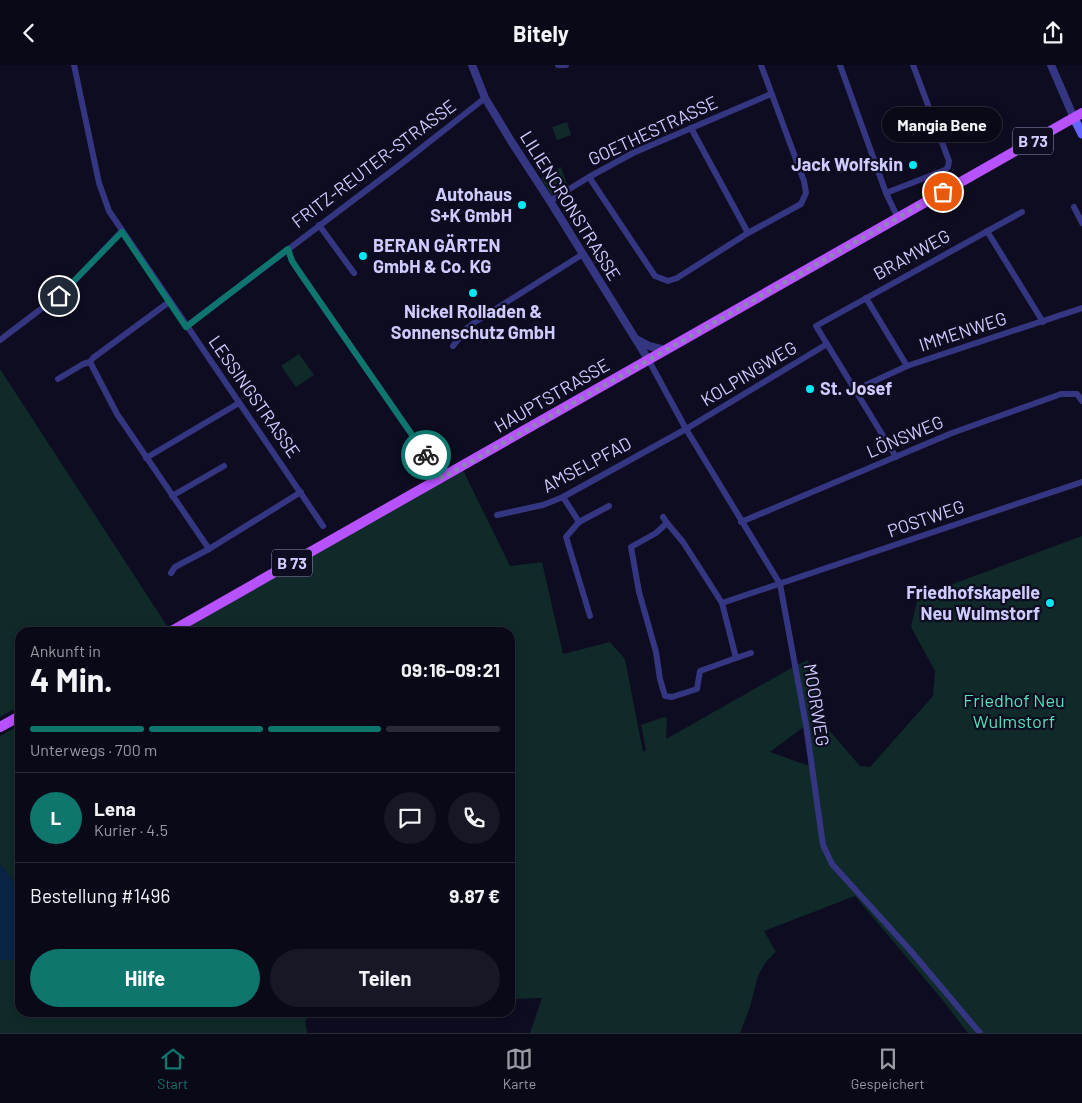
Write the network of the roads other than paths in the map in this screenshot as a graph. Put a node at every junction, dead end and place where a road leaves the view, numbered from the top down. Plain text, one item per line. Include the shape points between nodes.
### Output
1 (74, 65) edge
2 (472, 65) edge
3 (558, 65) edge
4 (566, 65) edge
5 (761, 65) edge
6 (840, 65) edge
7 (913, 65) edge
8 (1051, 65) edge
9 (771, 93) junction
10 (485, 98) junction
11 (1078, 115) edge
12 (691, 128) junction
13 (1082, 133) edge
14 (589, 177) junction
15 (886, 193) junction
16 (550, 201) junction
17 (1074, 207) dead end
18 (1022, 212) dead end
19 (898, 218) junction
20 (1082, 223) edge
21 (320, 225) junction
22 (987, 231) junction
23 (122, 232) junction
24 (748, 233) junction
25 (288, 249) junction
26 (583, 254) junction
27 (354, 273) dead end
28 (866, 298) junction
29 (169, 301) junction
30 (1082, 308) edge
31 (1042, 322) junction
32 (186, 327) junction
33 (636, 339) junction
34 (0, 340) edge
35 (828, 344) junction
36 (453, 346) dead end
37 (665, 350) junction
38 (648, 359) junction
39 (90, 362) junction
40 (908, 365) junction
41 (58, 379) dead end
42 (855, 390) junction
43 (1082, 401) edge
44 (239, 403) junction
45 (686, 429) junction
46 (896, 457) junction
47 (146, 458) junction
48 (224, 466) dead end
49 (442, 478) junction
50 (1082, 482) edge
51 (301, 492) junction
52 (172, 496) junction
53 (563, 497) junction
54 (609, 506) dead end
55 (497, 515) dead end
56 (662, 517) dead end
57 (579, 522) junction
58 (741, 522) junction
59 (667, 523) junction
60 (323, 526) dead end
61 (209, 549) junction
62 (171, 573) dead end
63 (780, 584) junction
64 (722, 603) junction
65 (590, 616) dead end
66 (178, 627) edge
67 (751, 653) dead end
68 (736, 658) junction
69 (15, 719) edge
70 (0, 727) edge
71 (980, 1033) edge

1 - 23 street, LESSINGSTRASSE via 99,183 108,211
2 - 10 street, LILIENCRONSTRASSE
3 - 4 street
5 - 9 street
6 - 15 street
7 - 15 street via 949,161 948,167
8 - 11 street
9 - 12 street, GOETHESTRASSE
9 - 24 street via 806,193 800,204
10 - 16 street, LILIENCRONSTRASSE
10 - 21 street, FRITZ-REUTER-STRASSE
11 - 13 main road
11 - 19 main road, HAUPTSTRASSE / B 73
12 - 14 street, GOETHESTRASSE via 633,153
12 - 24 street
14 - 16 street, GOETHESTRASSE
14 - 24 street via 655,276 668,281
15 - 19 street
16 - 26 street, LILIENCRONSTRASSE
17 - 20 street
18 - 22 street, BRAMWEG
19 - 37 main road, HAUPTSTRASSE / B 73
21 - 25 street, FRITZ-REUTER-STRASSE
21 - 27 street
22 - 28 street, BRAMWEG
22 - 31 street
23 - 29 street, LESSINGSTRASSE
23 - 34 street via 66,290
25 - 32 street, FRITZ-REUTER-STRASSE
25 - 49 street via 292,261
26 - 33 street, LILIENCRONSTRASSE
26 - 36 street via 475,322
28 - 35 street, BRAMWEG via 816,326
28 - 40 street
29 - 32 street, LESSINGSTRASSE
29 - 39 street
30 - 31 street, IMMENWEG
31 - 40 street, IMMENWEG
32 - 44 street, LESSINGSTRASSE
33 - 37 street
33 - 38 street, LILIENCRONSTRASSE
35 - 42 street
35 - 45 street, KOLPINGWEG
37 - 38 main road, HAUPTSTRASSE / B 73
38 - 45 street, MOORWEG
38 - 49 main road, HAUPTSTRASSE / B 73
39 - 41 street
39 - 47 street via 117,414
40 - 42 street, IMMENWEG
42 - 46 street
43 - 46 street, LÖNSWEG via 1077,394 1061,394
44 - 47 street
44 - 51 street, LESSINGSTRASSE
45 - 53 street, AMSELPFAD
45 - 58 street, MOORWEG
46 - 58 street, LÖNSWEG
47 - 52 street
48 - 52 street
49 - 66 main road, HAUPTSTRASSE / B 73
50 - 63 street, POSTWEG
51 - 60 street, LESSINGSTRASSE
51 - 61 street
52 - 61 street
53 - 55 street, AMSELPFAD
53 - 57 street
54 - 57 street
56 - 59 street
57 - 65 street via 566,537
58 - 63 street, MOORWEG
59 - 64 street
59 - 68 street via 631,547 665,697 697,689 700,671
61 - 62 street via 175,567
63 - 64 street, POSTWEG
63 - 71 street, MOORWEG via 806,725 823,845 832,864
64 - 68 street
67 - 68 street
69 - 70 main road

